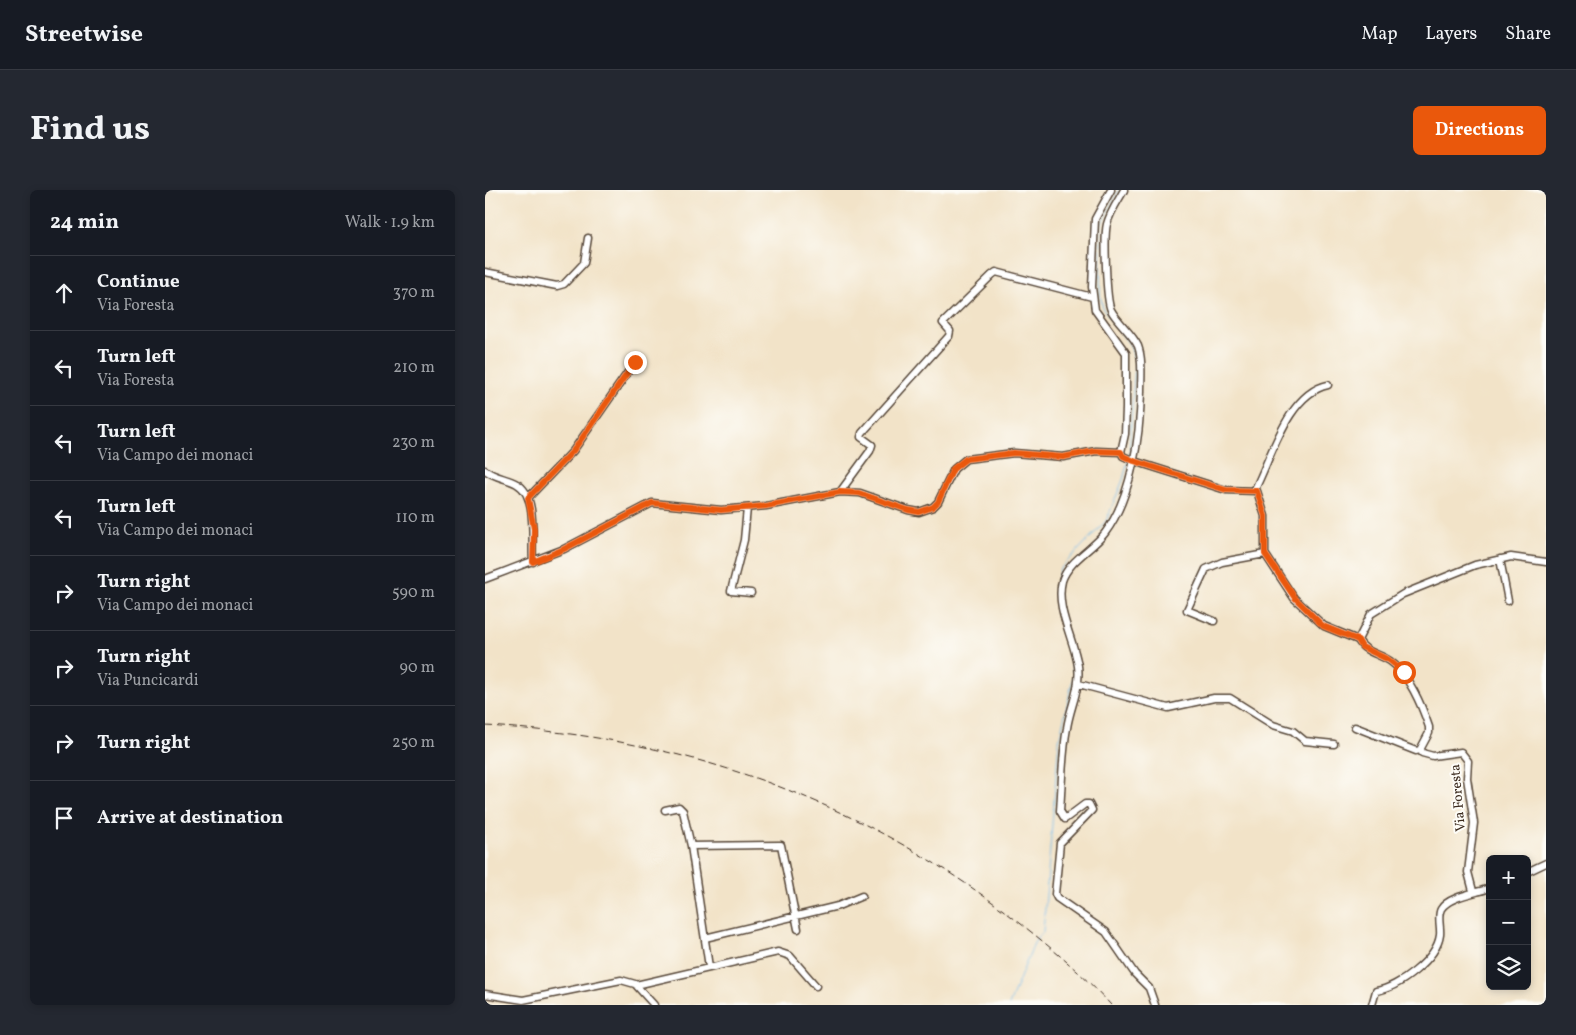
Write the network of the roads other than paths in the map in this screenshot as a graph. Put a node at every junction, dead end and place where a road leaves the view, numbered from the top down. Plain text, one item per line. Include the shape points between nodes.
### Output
1 (1111, 190) edge
2 (1124, 190) edge
3 (588, 238) dead end
4 (485, 272) edge
5 (1092, 297) junction
6 (635, 362) dead end
7 (1328, 385) dead end
8 (1122, 454) junction
9 (1133, 460) junction
10 (485, 470) edge
11 (1255, 489) junction
12 (840, 492) junction
13 (528, 498) junction
14 (747, 508) junction
15 (1265, 554) junction
16 (1500, 559) junction
17 (533, 562) junction
18 (1546, 562) edge
19 (485, 579) edge
20 (751, 593) dead end
21 (1509, 601) dead end
22 (1214, 621) dead end
23 (1358, 640) junction
24 (1079, 684) junction
25 (1355, 727) dead end
26 (1334, 744) dead end
27 (1420, 750) junction
28 (665, 810) dead end
29 (691, 846) junction
30 (1546, 863) edge
31 (1531, 870) edge
32 (1486, 889) edge
33 (1473, 891) junction
34 (862, 896) dead end
35 (795, 916) junction
36 (798, 928) dead end
37 (705, 938) junction
38 (709, 967) junction
39 (636, 985) junction
40 (816, 986) dead end
41 (485, 994) edge
42 (654, 1005) edge
43 (1155, 1005) edge
44 (1372, 1005) edge

1 - 5 street via 1095,219
2 - 9 street via 1109,216 1105,242 1110,308 1138,346 1141,395
3 - 4 street via 584,263 564,284 557,286
5 - 8 street via 1095,310 1126,353
5 - 12 street via 996,272 992,275 943,324 950,331 949,336 862,432 861,437 872,445 871,451
6 - 13 street via 573,451
7 - 11 street via 1317,389 1294,411 1281,431
8 - 9 street
8 - 12 street via 1095,451 1063,457 1014,453 966,459 953,469 938,502 919,512 859,493
9 - 11 street via 1226,490
9 - 24 street via 1125,492 1111,525 1069,569 1062,582 1062,600 1078,665
10 - 13 street via 519,484
11 - 15 street via 1265,516
12 - 14 street
13 - 17 street via 534,529
14 - 17 street via 721,510 652,503
14 - 20 street via 745,540 731,591
15 - 22 street via 1222,562 1206,570 1187,610
15 - 23 street via 1295,598 1323,626
16 - 18 street via 1511,557
16 - 21 street
16 - 23 street via 1475,565 1403,594 1371,614
17 - 19 street
23 - 27 street via 1362,647 1389,660 1404,672 1429,727
24 - 26 street via 1168,708 1214,698 1230,698 1273,725 1293,731 1305,741
24 - 43 street via 1067,728 1060,811 1065,819 1085,804 1089,804 1092,810 1060,843 1055,894 1106,932 1135,974 1149,988 1156,1000
25 - 27 street
27 - 33 street, Via Foresta via 1433,756 1461,752 1468,761 1467,778 1474,823 1468,872
28 - 29 street via 679,807 683,811
29 - 35 street via 781,845
29 - 37 street
30 - 31 street
32 - 33 street
33 - 44 street via 1443,906 1439,914 1440,937 1434,950 1411,975 1387,990 1377,991
34 - 35 street via 838,906
35 - 36 street
35 - 37 street
37 - 38 street
38 - 39 street
38 - 40 street via 782,952 790,956
39 - 41 street via 627,980 616,980 523,1000
39 - 42 street

